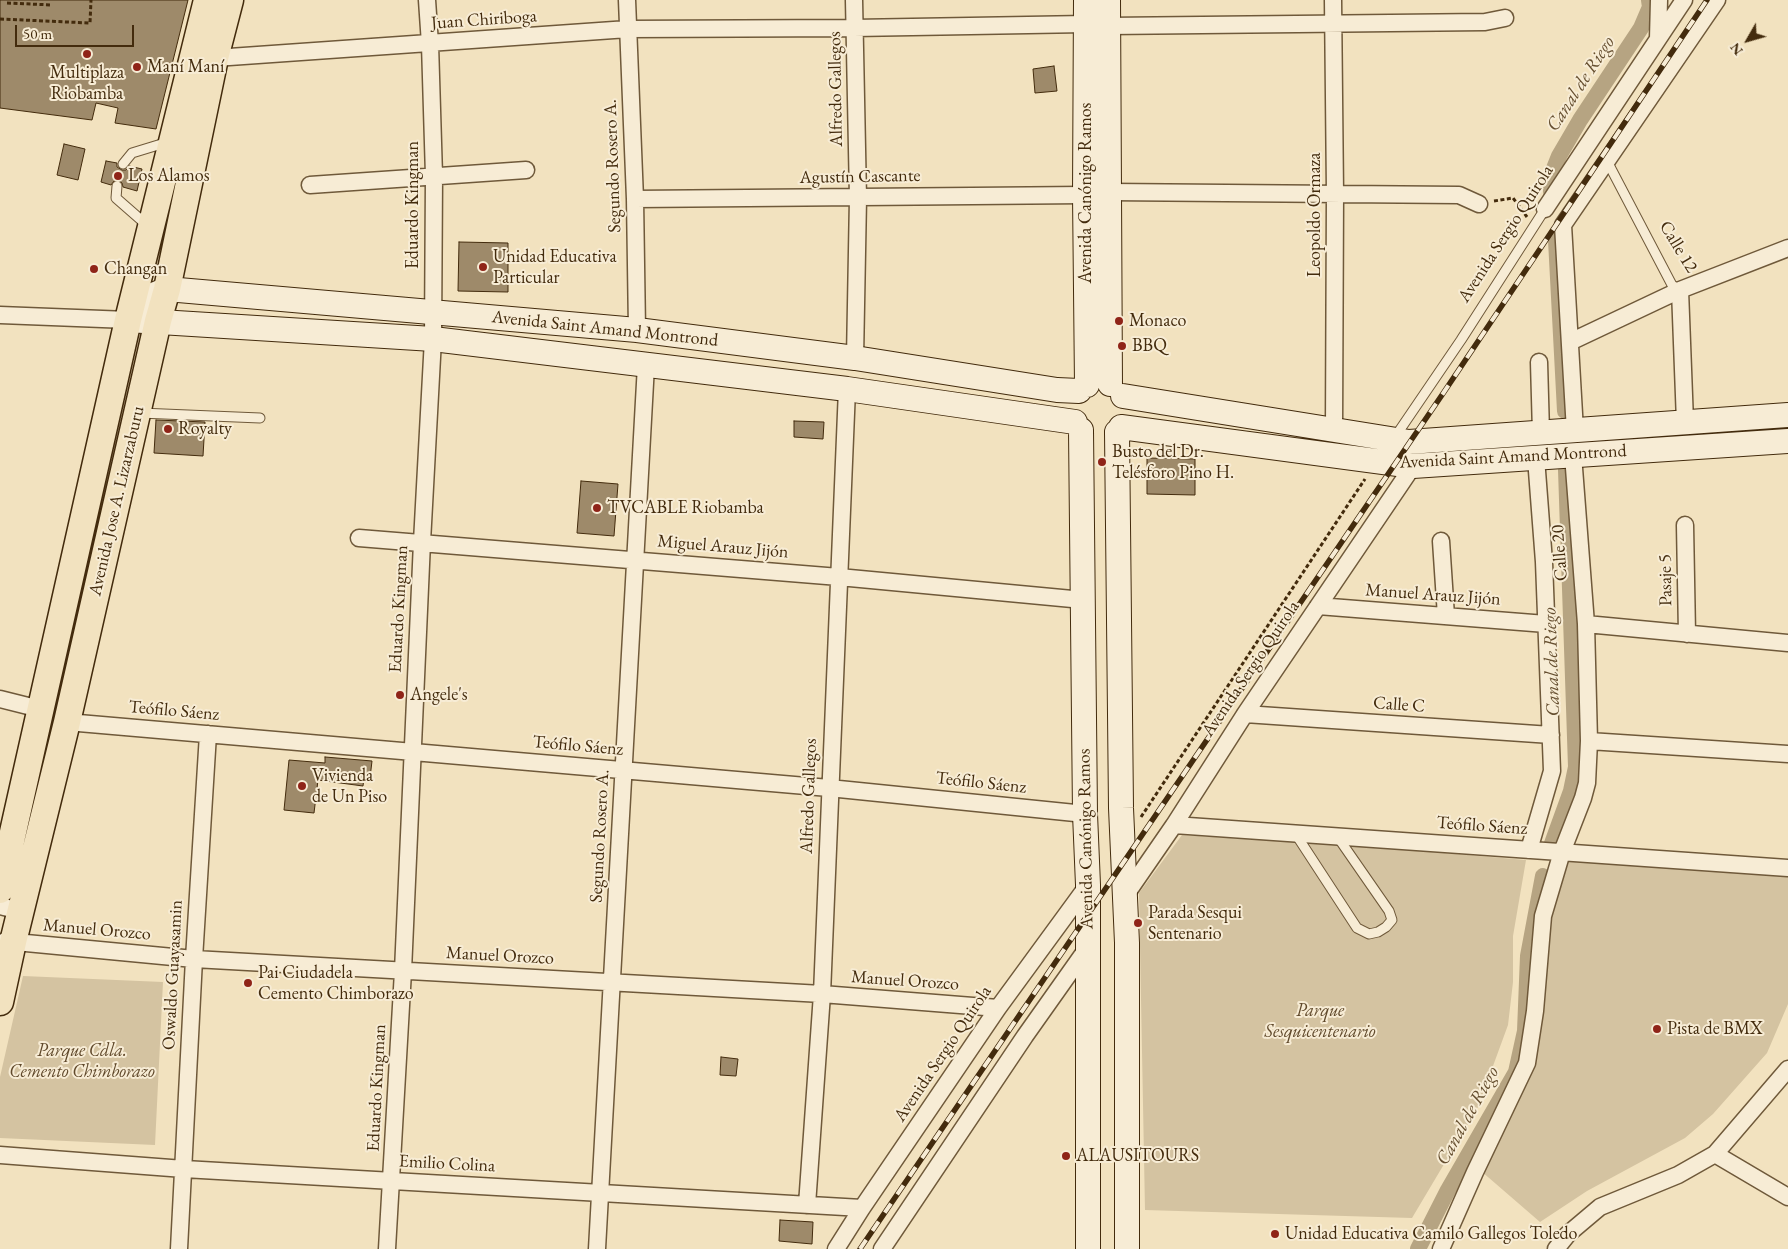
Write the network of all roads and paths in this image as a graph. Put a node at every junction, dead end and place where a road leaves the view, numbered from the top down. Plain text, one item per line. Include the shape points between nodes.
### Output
1 (91, 0) edge
2 (207, 0) edge
3 (230, 0) edge
4 (427, 0) edge
5 (627, 0) edge
6 (854, 0) edge
7 (1086, 0) edge
8 (1108, 0) edge
9 (1333, 0) edge
10 (1658, 0) edge
11 (1684, 0) edge
12 (1717, 0) edge
13 (7, 3) dead end
14 (52, 5) dead end
15 (1505, 18) dead end
16 (0, 19) edge
17 (1334, 24) junction
18 (1097, 25) junction
19 (854, 28) junction
20 (628, 29) junction
21 (1658, 39) junction
22 (430, 44) junction
23 (215, 58) junction
24 (173, 140) junction
25 (1607, 161) junction
26 (123, 164) dead end
27 (526, 170) dead end
28 (434, 176) junction
29 (310, 185) dead end
30 (116, 186) dead end
31 (1109, 192) junction
32 (1335, 193) junction
33 (1085, 195) junction
34 (858, 198) junction
35 (635, 199) junction
36 (1498, 200) dead end
37 (1478, 204) dead end
38 (1545, 209) joint
39 (1535, 224) junction
40 (151, 229) junction
41 (1788, 248) edge
42 (167, 289) junction
43 (1680, 290) junction
44 (434, 313) junction
45 (121, 314) junction
46 (0, 315) edge
47 (158, 321) junction
48 (637, 330) junction
49 (433, 339) junction
50 (1570, 342) junction
51 (855, 358) junction
52 (1539, 362) dead end
53 (646, 365) junction
54 (1083, 388) junction
55 (847, 390) junction
56 (1117, 390) junction
57 (137, 413) junction
58 (1788, 415) edge
59 (260, 418) dead end
60 (1685, 422) junction
61 (1078, 426) junction
62 (1119, 429) junction
63 (1334, 429) junction
64 (1575, 431) junction
65 (1541, 433) junction
66 (1393, 440) junction
67 (1788, 440) edge
68 (1573, 455) junction
69 (1536, 458) junction
70 (1377, 462) junction
71 (1413, 466) junction
72 (1685, 525) dead end
73 (359, 538) dead end
74 (1441, 541) dead end
75 (422, 542) junction
76 (636, 560) junction
77 (839, 577) junction
78 (1083, 600) junction
79 (1318, 606) junction
80 (1446, 616) junction
81 (1546, 624) junction
82 (1586, 624) junction
83 (1687, 634) junction
84 (1788, 643) edge
85 (0, 699) edge
86 (40, 709) junction
87 (1245, 714) junction
88 (67, 722) junction
89 (208, 734) junction
90 (1551, 735) junction
91 (1589, 741) junction
92 (412, 752) junction
93 (1788, 754) edge
94 (624, 770) junction
95 (829, 788) junction
96 (1085, 814) junction
97 (1174, 825) junction
98 (1295, 833) junction
99 (1337, 836) junction
100 (1123, 842) junction
101 (1529, 850) junction
102 (1562, 852) junction
103 (1788, 868) edge
104 (1088, 885) junction
105 (0, 890) edge
106 (1125, 896) junction
107 (10, 908) edge
108 (6, 941) edge
109 (1126, 943) junction
110 (1088, 947) junction
111 (194, 959) junction
112 (403, 971) junction
113 (612, 983) junction
114 (822, 994) junction
115 (0, 1002) edge
116 (998, 1008) junction
117 (1788, 1069) edge
118 (1715, 1154) junction
119 (0, 1155) edge
120 (184, 1169) junction
121 (392, 1181) junction
122 (600, 1192) junction
123 (1788, 1198) edge
124 (807, 1205) junction
125 (862, 1208) junction
126 (179, 1249) edge
127 (387, 1249) edge
128 (598, 1249) edge
129 (836, 1249) edge
130 (882, 1249) edge
131 (1088, 1249) edge
132 (1127, 1249) edge
133 (1441, 1249) edge
134 (1556, 1249) edge

1 - 16 path via 90,23
2 - 24 main road, Avenida Jose A. Lizarzaburu
3 - 23 main road, Avenida Jose A. Lizarzaburu
4 - 22 street, Eduardo Kingman
5 - 20 street, Segundo Rosero A.
6 - 19 street, Alfredo Gallegos
7 - 18 street, Avenida Canónigo Ramos
8 - 18 street, Avenida Canónigo Ramos
9 - 17 street, Leopoldo Ormaza
10 - 21 street
11 - 21 street, Avenida Sergio Quirola
12 - 25 street
13 - 14 path
15 - 17 street, Juan Chiriboga via 1484,22
17 - 18 street, Juan Chiriboga
17 - 32 street, Leopoldo Ormaza
18 - 19 street, Juan Chiriboga
18 - 31 street, Avenida Canónigo Ramos
18 - 33 street, Avenida Canónigo Ramos
19 - 20 street, Juan Chiriboga
19 - 34 street, Alfredo Gallegos
20 - 22 street, Juan Chiriboga
20 - 35 street, Segundo Rosero A.
21 - 38 street, Avenida Sergio Quirola
22 - 23 street, Juan Chiriboga
22 - 28 street, Eduardo Kingman
23 - 42 main road, Avenida Jose A. Lizarzaburu
24 - 26 lane via 132,153
24 - 40 main road, Avenida Jose A. Lizarzaburu
25 - 43 lane, Calle 12 via 1672,285
25 - 50 street via 1563,225
27 - 28 street
28 - 29 street
28 - 44 street, Eduardo Kingman
30 - 40 lane via 116,198
31 - 32 street
31 - 56 street, Avenida Canónigo Ramos
32 - 37 street via 1459,195
32 - 63 street, Leopoldo Ormaza
33 - 34 street, Agustín Cascante
33 - 54 street, Avenida Canónigo Ramos
34 - 35 street, Agustín Cascante
34 - 51 street, Alfredo Gallegos
35 - 48 street, Segundo Rosero A.
36 - 39 path via 1513,198 1524,215
38 - 39 lane, Avenida Sergio Quirola
39 - 66 lane, Avenida Sergio Quirola
40 - 45 main road, Avenida Jose A. Lizarzaburu
41 - 43 street
42 - 44 street, Avenida Saint Amand Montrond
42 - 45 street, Avenida Saint Amand Montrond
42 - 47 main road, Avenida Jose A. Lizarzaburu
43 - 50 street
43 - 60 street, Calle 12
44 - 48 street, Avenida Saint Amand Montrond
44 - 49 street, Eduardo Kingman
45 - 46 street
45 - 47 street, Avenida Saint Amand Montrond
45 - 86 main road, Avenida Jose A. Lizarzaburu
47 - 49 street, Avenida Saint Amand Montrond
47 - 57 main road, Avenida Jose A. Lizarzaburu
48 - 51 street, Avenida Saint Amand Montrond
49 - 53 street, Avenida Saint Amand Montrond
49 - 75 street, Eduardo Kingman
50 - 64 street
51 - 54 street, Avenida Saint Amand Montrond via 1057,390
52 - 65 street
53 - 55 street, Avenida Saint Amand Montrond
53 - 76 street, Segundo Rosero A.
54 - 56 street via 1102,382
54 - 61 street, Avenida Canónigo Ramos via 1073,403 1073,416
55 - 61 street, Avenida Saint Amand Montrond
55 - 77 street, Alfredo Gallegos
56 - 62 street, Avenida Canónigo Ramos via 1127,403 1128,412
56 - 63 street, Avenida Saint Amand Montrond
57 - 59 lane
57 - 88 main road, Avenida Jose A. Lizarzaburu
58 - 60 street, Avenida Saint Amand Montrond
60 - 64 street, Avenida Saint Amand Montrond
61 - 62 street via 1086,434 1099,437 1111,435
61 - 78 street, Avenida Canónigo Ramos
62 - 70 street, Avenida Saint Amand Montrond
62 - 100 street, Avenida Canónigo Ramos
63 - 66 street, Avenida Saint Amand Montrond
64 - 65 street, Avenida Saint Amand Montrond
65 - 66 street, Avenida Saint Amand Montrond via 1409,442
67 - 68 street, Avenida Saint Amand Montrond
68 - 69 street, Avenida Saint Amand Montrond
68 - 82 street, Calle 20
69 - 71 street, Avenida Saint Amand Montrond
69 - 81 street, Calle 20
70 - 71 street, Avenida Saint Amand Montrond
70 - 100 path
71 - 79 street, Avenida Sergio Quirola
72 - 83 street, Pasaje 5
73 - 75 street, Miguel Arauz Jijón
74 - 80 street
75 - 76 street, Miguel Arauz Jijón
75 - 92 street, Eduardo Kingman
76 - 77 street, Miguel Arauz Jijón
76 - 94 street, Segundo Rosero A.
77 - 78 street, Miguel Arauz Jijón
77 - 95 street, Alfredo Gallegos
78 - 96 street, Avenida Canónigo Ramos
79 - 80 street, Manuel Arauz Jijón
79 - 87 street, Avenida Sergio Quirola
80 - 81 street, Manuel Arauz Jijón
81 - 90 street, Calle 20
82 - 83 street
82 - 91 street, Calle 20
83 - 84 street
85 - 86 street
86 - 105 main road, Avenida Jose A. Lizarzaburu
87 - 90 street, Calle C
87 - 97 street, Avenida Sergio Quirola
88 - 89 street, Teófilo Sáenz
88 - 107 main road, Avenida Jose A. Lizarzaburu
89 - 92 street, Teófilo Sáenz
89 - 111 street, Oswaldo Guayasamin
90 - 101 street, Calle 20 via 1552,771
91 - 93 street
91 - 102 street, Calle 20 via 1587,782
92 - 94 street, Teófilo Sáenz
92 - 112 street, Eduardo Kingman
94 - 95 street, Teófilo Sáenz
94 - 113 street, Segundo Rosero A.
95 - 96 street, Teófilo Sáenz
95 - 114 street, Alfredo Gallegos
96 - 104 street, Avenida Canónigo Ramos
97 - 98 street, Teófilo Sáenz
97 - 106 street, Avenida Sergio Quirola
98 - 99 street, Teófilo Sáenz
98 - 99 lane via 1357,928 1369,934 1378,932 1392,920 1389,911
99 - 101 street, Teófilo Sáenz
100 - 106 street, Avenida Canónigo Ramos
101 - 102 street, Teófilo Sáenz
102 - 103 street, Teófilo Sáenz
102 - 133 street, Calle 20 via 1543,916 1527,1063
104 - 110 street, Avenida Canónigo Ramos
104 - 116 street, Avenida Sergio Quirola
106 - 109 street, Avenida Canónigo Ramos
107 - 108 main road, Avenida Jose A. Lizarzaburu
108 - 111 street, Manuel Orozco
108 - 115 main road, Avenida Jose A. Lizarzaburu
109 - 110 street
109 - 132 street, Avenida Canónigo Ramos
110 - 130 street
110 - 131 street, Avenida Canónigo Ramos
111 - 112 street, Manuel Orozco
111 - 120 street, Oswaldo Guayasamin
112 - 113 street, Manuel Orozco
112 - 121 street, Eduardo Kingman
113 - 114 street, Manuel Orozco
113 - 122 street, Segundo Rosero A.
114 - 116 street, Manuel Orozco
114 - 124 street, Alfredo Gallegos
116 - 125 street, Avenida Sergio Quirola
117 - 118 street
118 - 123 street
118 - 134 street via 1678,1175 1600,1207 1568,1234
119 - 120 street, Emilio Colina
120 - 121 street, Emilio Colina
120 - 126 street, Oswaldo Guayasamin
121 - 122 street, Emilio Colina
121 - 127 street, Eduardo Kingman
122 - 124 street, Emilio Colina
122 - 128 street, Segundo Rosero A.
124 - 125 street, Emilio Colina
125 - 129 street, Avenida Sergio Quirola

